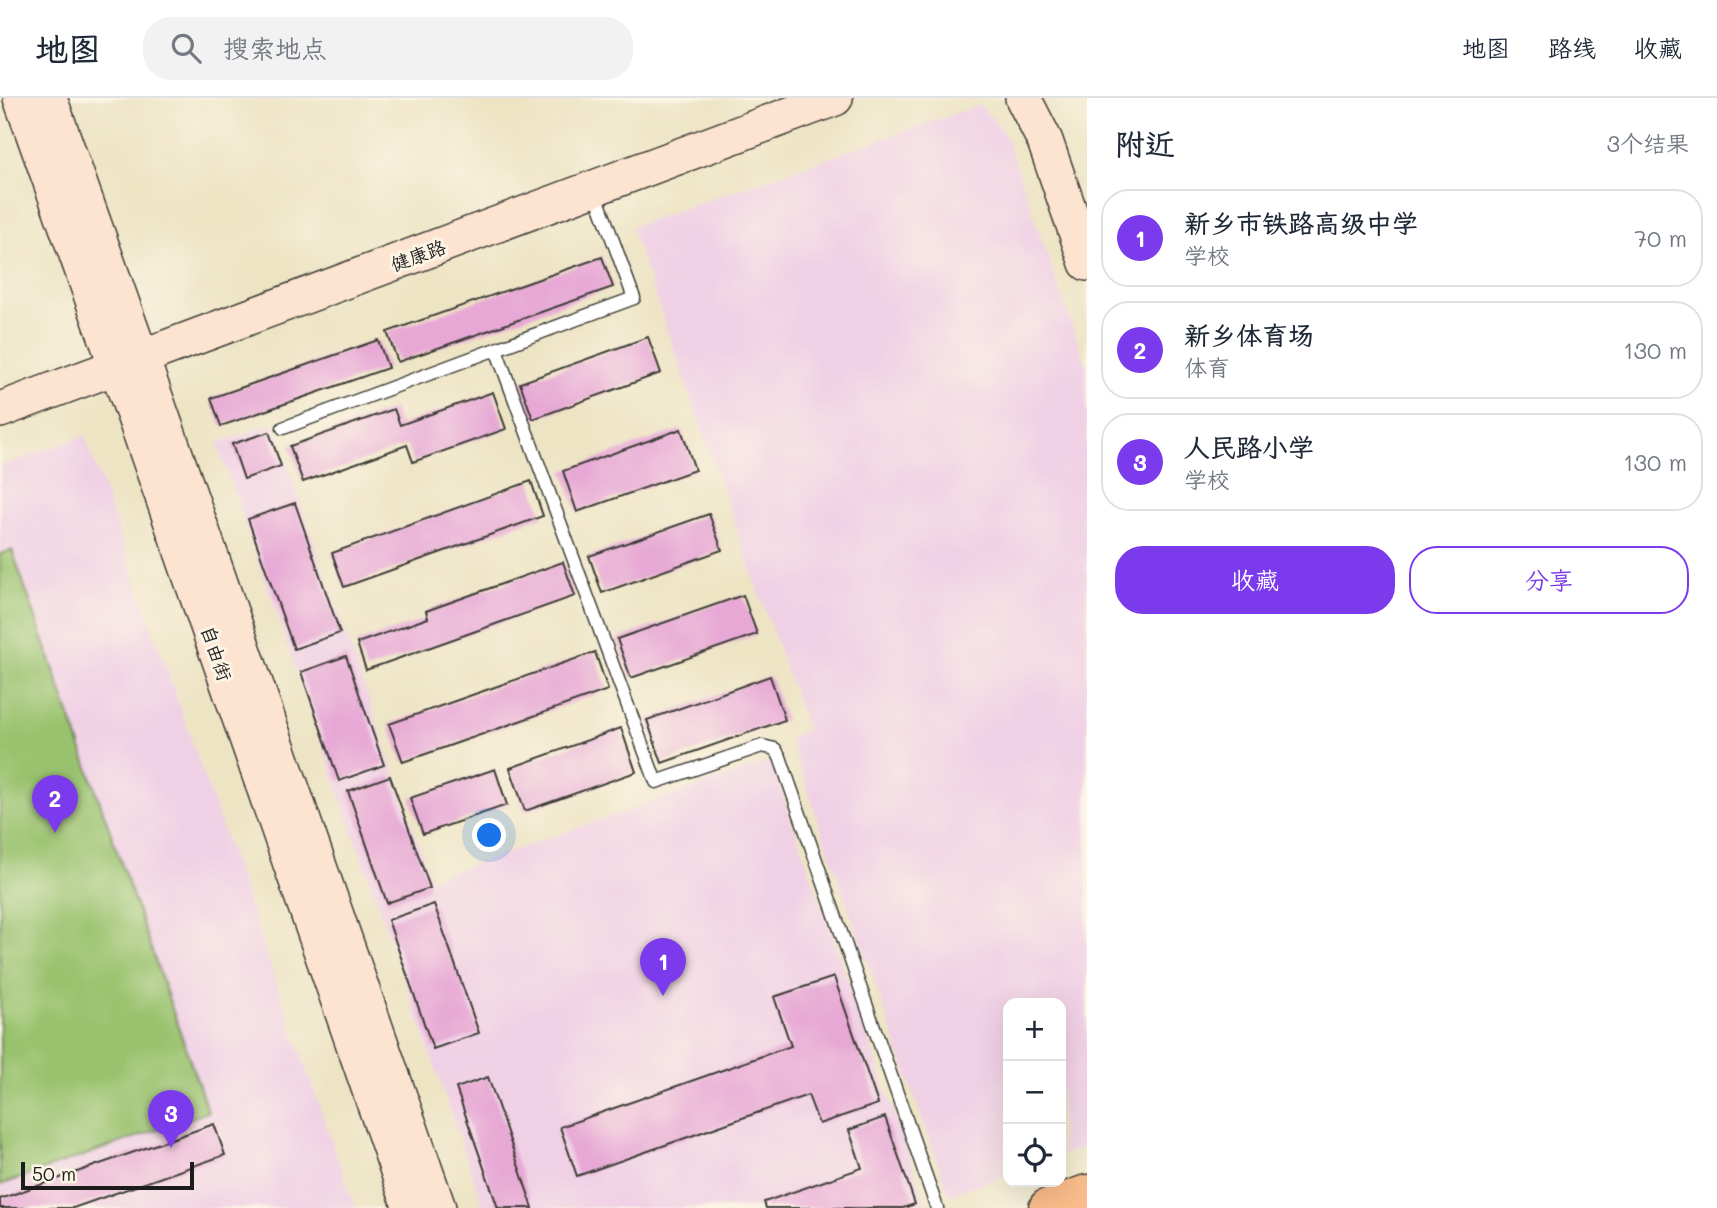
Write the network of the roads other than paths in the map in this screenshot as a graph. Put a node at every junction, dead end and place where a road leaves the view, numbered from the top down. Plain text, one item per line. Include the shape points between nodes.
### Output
1 (21, 98) edge
2 (49, 98) edge
3 (835, 98) edge
4 (1023, 98) edge
5 (594, 189) junction
6 (1087, 264) edge
7 (496, 349) junction
8 (129, 362) junction
9 (0, 410) edge
10 (283, 428) dead end
11 (1087, 1194) edge
12 (411, 1208) edge
13 (438, 1208) edge
14 (937, 1208) edge
15 (1048, 1208) edge

1 - 8 street, 自由街
2 - 8 street, 自由街
3 - 5 street, 健康路
4 - 6 street via 1045,141
5 - 7 lane via 634,298
5 - 8 street, 健康路
7 - 10 lane
7 - 14 lane via 656,782 762,746 775,750 780,758
8 - 9 street, 健康路
8 - 12 street, 自由街
8 - 13 street, 自由街
11 - 15 main road

